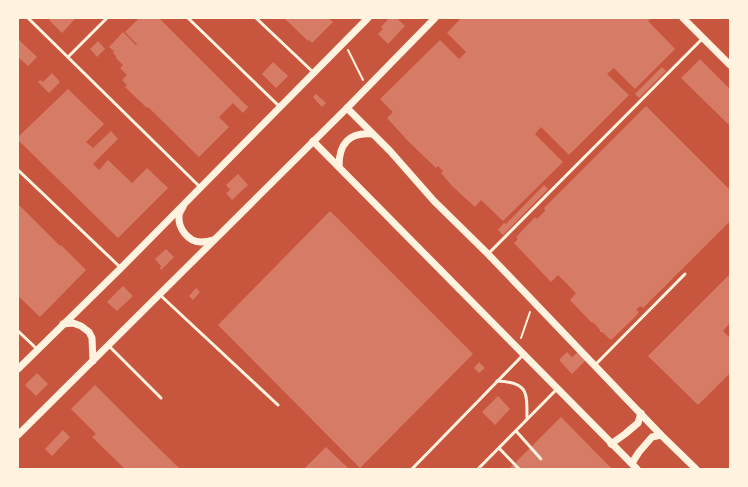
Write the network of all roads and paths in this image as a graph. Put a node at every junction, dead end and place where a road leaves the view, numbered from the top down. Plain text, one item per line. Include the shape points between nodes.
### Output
1 (28, 18) edge
2 (107, 18) edge
3 (188, 18) edge
4 (256, 18) edge
5 (368, 18) edge
6 (435, 18) edge
7 (683, 18) edge
8 (703, 38) junction
9 (344, 42) junction
10 (68, 57) junction
11 (730, 65) edge
12 (313, 72) junction
13 (367, 87) junction
14 (280, 107) junction
15 (347, 108) junction
16 (372, 134) junction
17 (313, 140) junction
18 (339, 166) junction
19 (18, 170) edge
20 (200, 187) junction
21 (184, 203) junction
22 (214, 240) junction
23 (488, 254) junction
24 (121, 268) junction
25 (685, 274) dead end
26 (159, 294) junction
27 (533, 301) junction
28 (63, 324) junction
29 (18, 331) edge
30 (108, 345) junction
31 (517, 348) junction
32 (37, 350) junction
33 (523, 355) junction
34 (93, 361) junction
35 (595, 365) junction
36 (18, 369) edge
37 (497, 381) junction
38 (557, 388) junction
39 (161, 398) dead end
40 (278, 405) dead end
41 (641, 413) junction
42 (527, 419) junction
43 (516, 431) junction
44 (18, 435) edge
45 (661, 435) junction
46 (611, 444) junction
47 (499, 448) junction
48 (541, 459) dead end
49 (632, 463) junction
50 (412, 469) edge
51 (478, 469) edge
52 (519, 469) edge
53 (637, 469) edge
54 (696, 469) edge

1 - 10 lane
2 - 10 lane
3 - 14 lane
4 - 12 lane
5 - 9 street
6 - 13 street
7 - 8 street
8 - 11 street
8 - 23 lane
9 - 12 street
9 - 13 path
10 - 20 lane
12 - 14 street
13 - 15 street
14 - 20 street
15 - 16 street
15 - 17 street
16 - 18 street via 357,134 349,139 339,154
16 - 23 street
17 - 18 street
17 - 22 street
18 - 31 street
19 - 24 lane
20 - 21 street
21 - 22 street via 179,215 180,227 185,234 200,242
21 - 24 street
22 - 26 street
23 - 27 street
24 - 28 street
25 - 35 lane
26 - 30 street
26 - 40 lane
27 - 31 path
27 - 35 street
28 - 32 street
28 - 34 street via 73,323 89,332 92,338
29 - 32 lane
30 - 34 street
30 - 39 lane
31 - 33 street
32 - 36 street
33 - 37 lane
33 - 38 street
34 - 44 street
35 - 41 street
37 - 42 lane via 512,382 522,388 527,397
37 - 50 lane
38 - 42 lane
38 - 46 street
41 - 45 street
41 - 46 street via 638,423
42 - 43 lane
43 - 47 lane
43 - 48 lane
45 - 49 street via 652,437
45 - 54 street
46 - 49 street
47 - 51 lane
47 - 52 lane
49 - 53 street

